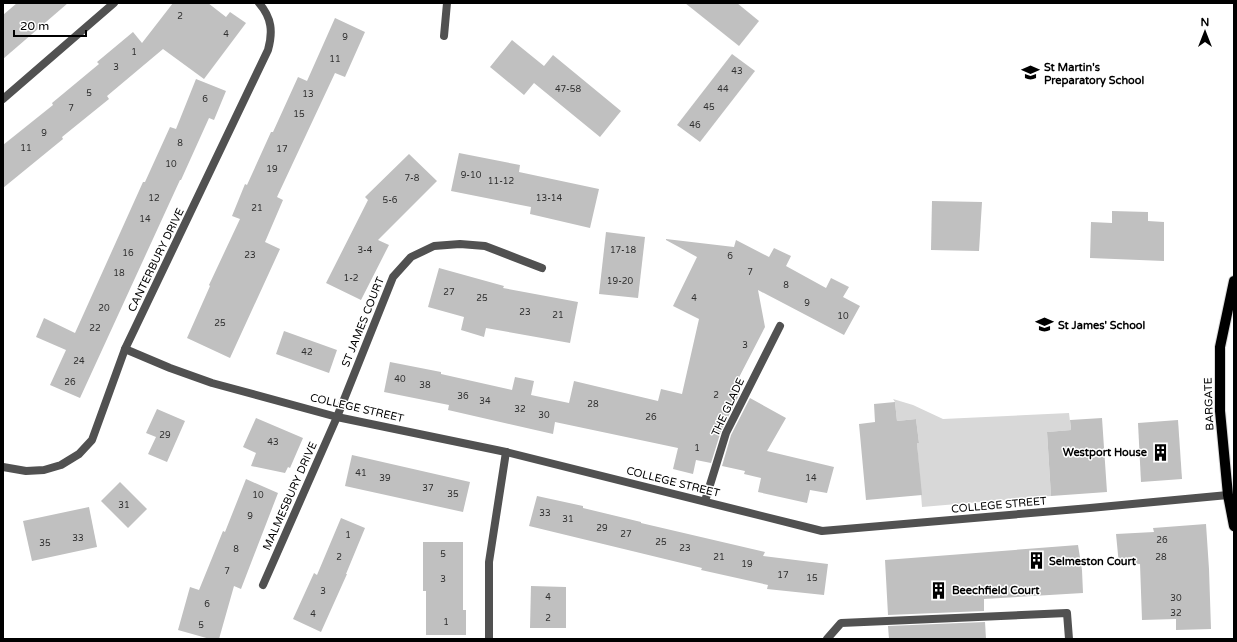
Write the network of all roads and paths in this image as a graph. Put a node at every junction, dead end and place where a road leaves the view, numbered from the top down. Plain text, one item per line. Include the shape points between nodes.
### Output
1 (114, 3) edge
2 (259, 3) edge
3 (447, 3) edge
4 (444, 36) dead end
5 (3, 98) edge
6 (542, 268) dead end
7 (1234, 281) edge
8 (780, 326) dead end
9 (125, 349) junction
10 (337, 417) junction
11 (506, 452) junction
12 (3, 467) edge
13 (1228, 495) junction
14 (705, 501) junction
15 (1234, 526) edge
16 (263, 584) dead end
17 (489, 639) edge
18 (826, 639) edge
19 (1069, 639) edge

1 - 5 street
2 - 9 street, CANTERBURY DRIVE via 270,23 272,36 268,50
3 - 4 street
6 - 10 street, ST JAMES COURT via 485,246 434,246 411,257 393,277
7 - 13 main road, BARGATE via 1220,346 1220,411
8 - 14 street, THE GLADE via 726,433
9 - 10 street, COLLEGE STREET via 212,383
9 - 12 street, CANTERBURY DRIVE via 92,440 79,454 61,465 44,470 26,471
10 - 11 street, COLLEGE STREET
10 - 16 street, MALMESBURY DRIVE
11 - 14 street, COLLEGE STREET
11 - 17 street via 489,562
13 - 14 street, COLLEGE STREET via 822,531
13 - 15 main road, BARGATE
18 - 19 street via 841,623 1068,613

